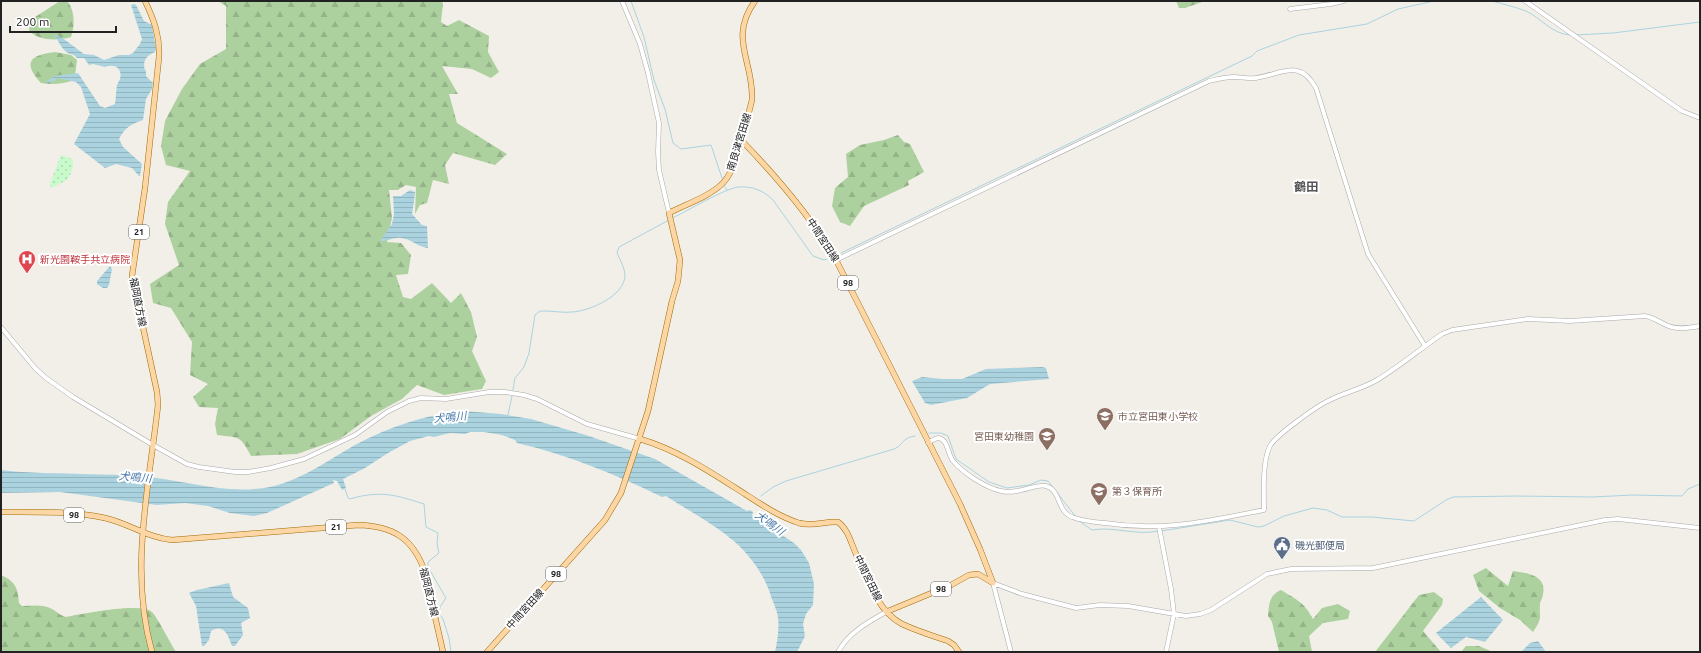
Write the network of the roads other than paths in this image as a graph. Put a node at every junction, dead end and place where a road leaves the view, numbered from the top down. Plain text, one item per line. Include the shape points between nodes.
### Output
1 (145, 1) edge
2 (622, 1) edge
3 (755, 1) edge
4 (1344, 1) edge
5 (1525, 1) edge
6 (1290, 9) dead end
7 (1700, 118) edge
8 (742, 140) junction
9 (669, 213) junction
10 (836, 260) junction
11 (1700, 326) edge
12 (1, 327) edge
13 (1425, 346) junction
14 (639, 441) junction
15 (928, 443) junction
16 (153, 446) junction
17 (1, 512) edge
18 (1700, 528) edge
19 (1159, 529) junction
20 (143, 536) junction
21 (993, 583) junction
22 (886, 612) junction
23 (1174, 614) junction
24 (152, 652) edge
25 (443, 652) edge
26 (487, 652) edge
27 (838, 652) edge
28 (959, 652) edge
29 (1011, 652) edge
30 (1166, 652) edge

1 - 16 main road, 福岡直方線 / 21 via 159,37 159,57 141,220 132,276 157,387 158,405
2 - 9 street via 642,50 650,80 659,123 660,170
3 - 8 main road, 南良津宮田線 via 743,24 742,36 753,91
4 - 6 street
5 - 7 street via 1681,110
8 - 9 main road, 南良津宮田線 via 732,170 723,183
8 - 10 main road, 中間宮田線 / 98 via 796,200
9 - 14 main road via 677,244 679,271
10 - 13 street via 1209,81 1233,77 1254,78 1293,69 1306,74 1316,88 1368,254
10 - 15 main road, 中間宮田線 / 98
11 - 13 street via 1671,327 1645,316 1570,321 1528,319 1452,330
12 - 16 street via 46,378
13 - 19 street via 1364,388 1319,406 1273,442 1267,455 1264,510
14 - 16 street via 587,424 524,395 489,392 446,399 421,398 409,401 387,412 355,435 326,449 257,471 229,472 187,464
14 - 22 main road, 中間宮田線 via 656,444 682,456 762,505 798,522 812,525 840,523
14 - 26 main road, 中間宮田線 / 98 via 621,493 605,520
15 - 19 street via 941,439 957,465 994,489 1014,493 1048,486 1056,494 1065,512 1073,517
15 - 21 main road, 中間宮田線 / 98 via 972,530
16 - 20 main road, 福岡直方線 / 21
17 - 20 main road, 98 via 54,513 106,518
18 - 23 street via 1618,519 1605,520 1373,568 1277,571 1267,574 1211,610 1193,616
19 - 23 street
20 - 24 main road, 福岡直方線 / 21 via 142,598
20 - 25 main road, 福岡直方線 / 21 via 172,540 358,525 385,528 406,540 420,559
21 - 22 main road, 中間宮田線 / 98 via 978,574 969,576
21 - 23 street via 1022,594 1075,608 1100,605 1128,606
21 - 29 street
22 - 27 street via 859,628
22 - 28 main road via 902,624 948,641
23 - 30 street

